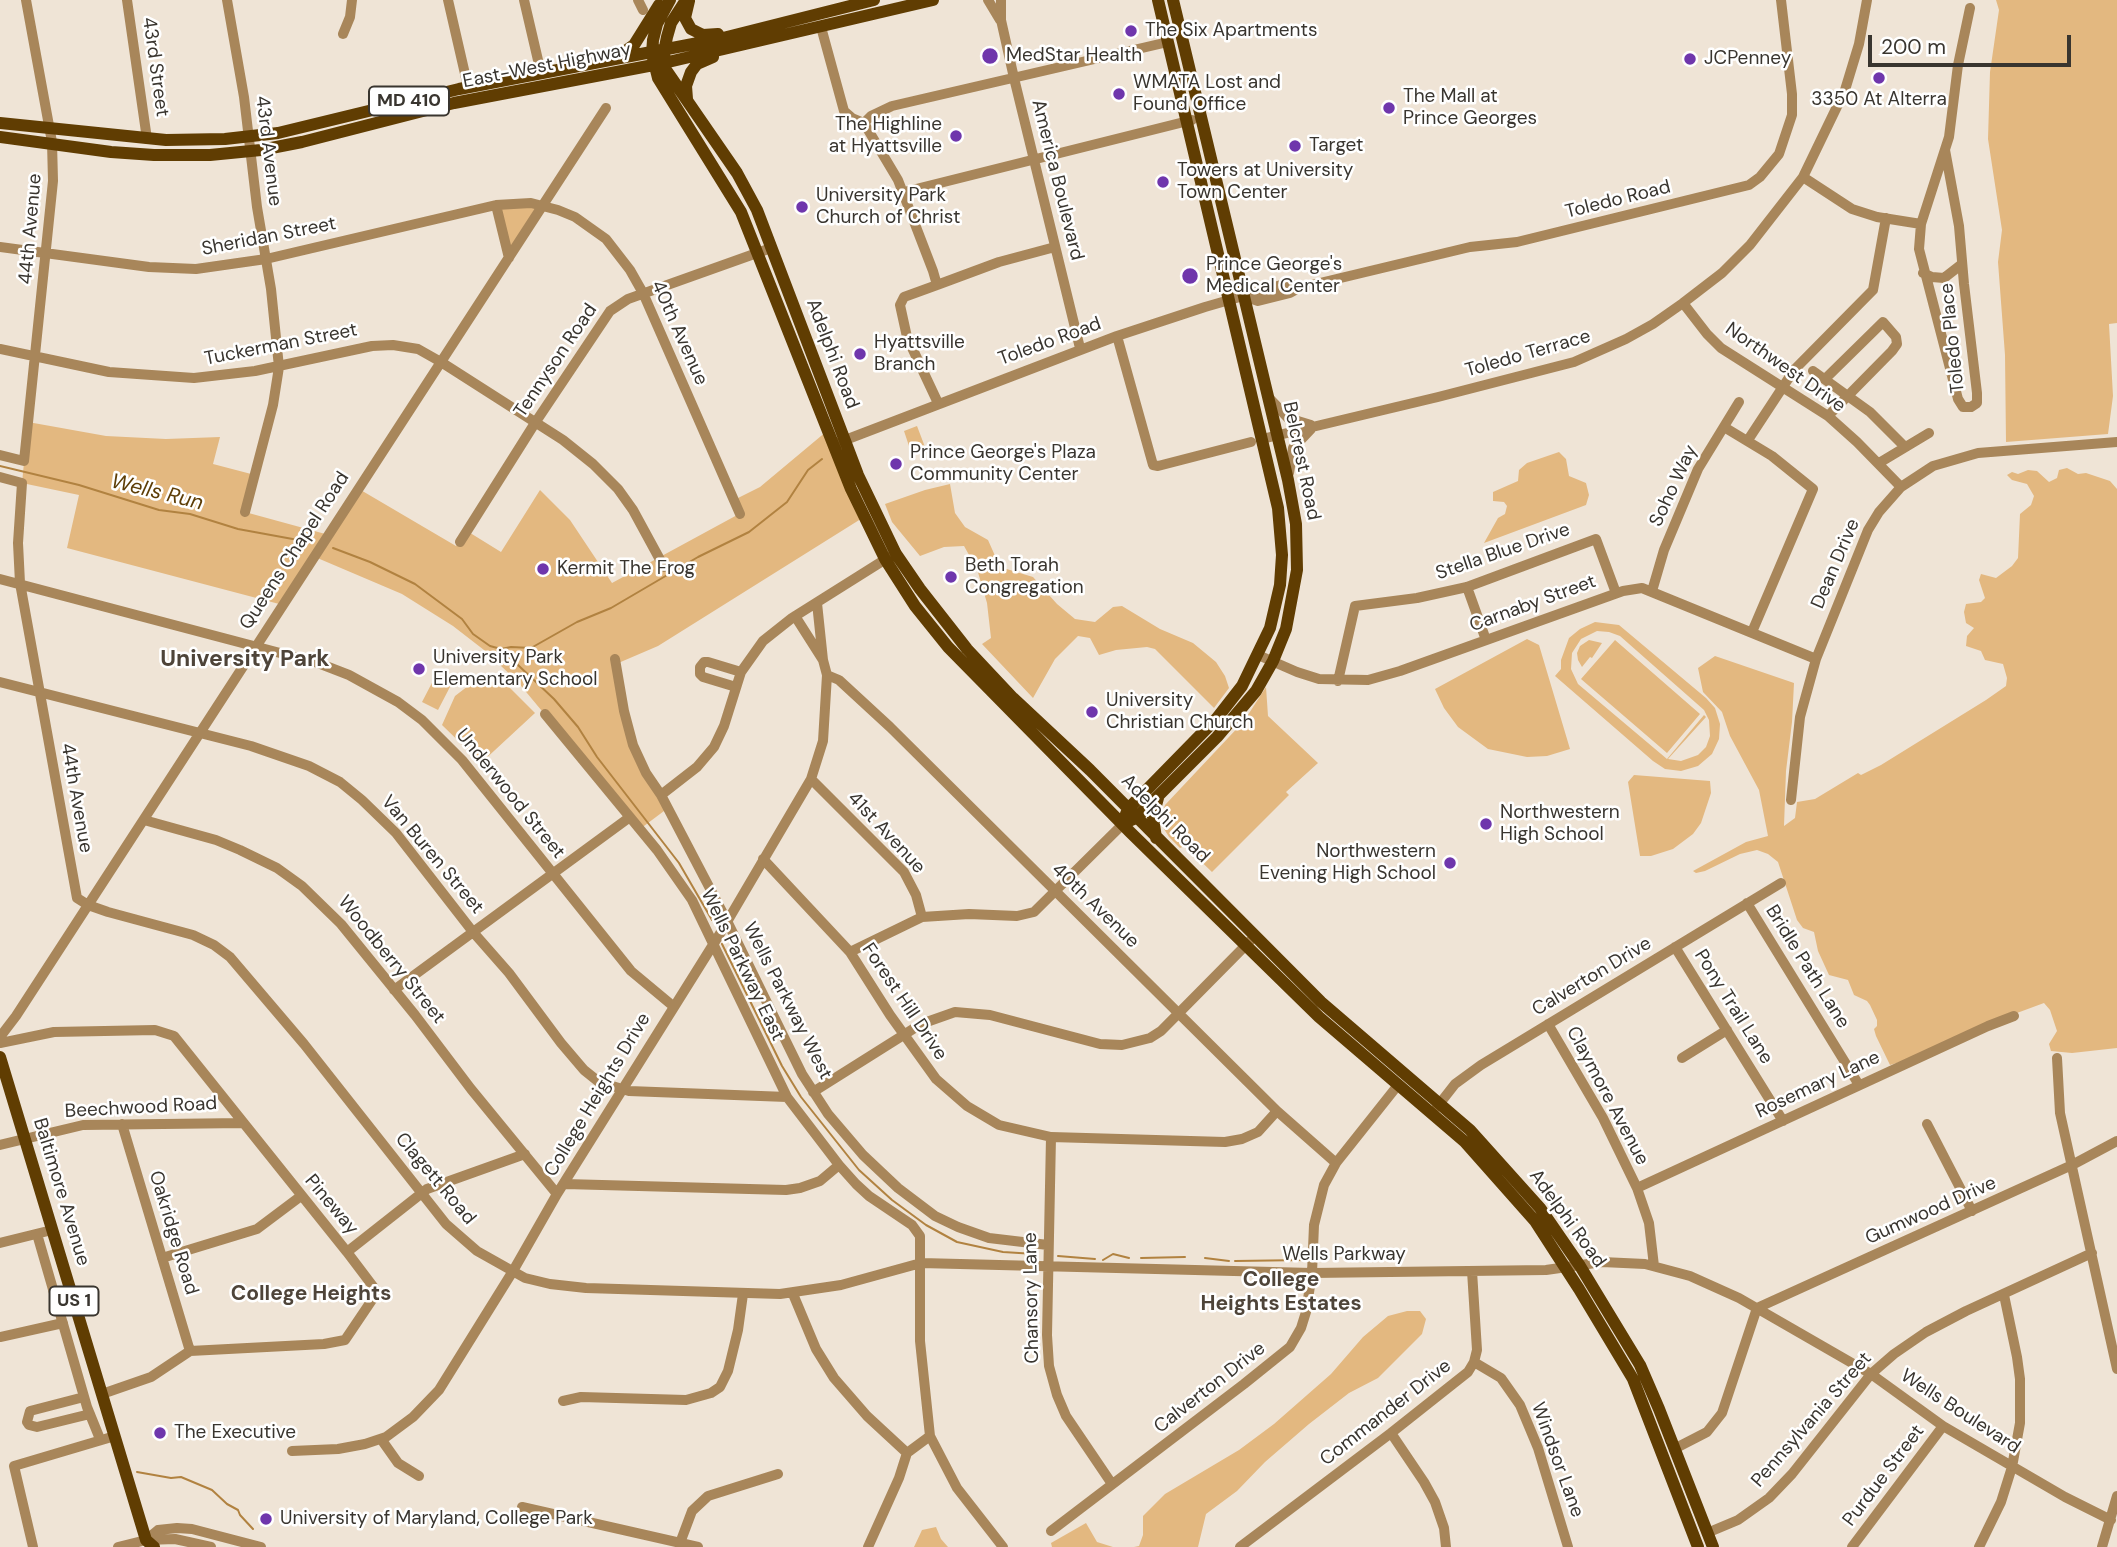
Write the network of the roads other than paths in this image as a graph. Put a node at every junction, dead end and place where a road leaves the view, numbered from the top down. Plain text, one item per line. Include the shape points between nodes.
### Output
1 (26, 0) edge
2 (127, 0) edge
3 (227, 0) edge
4 (352, 0) edge
5 (448, 0) edge
6 (524, 0) edge
7 (664, 0) edge
8 (670, 0) edge
9 (688, 0) edge
10 (874, 0) edge
11 (882, 0) edge
12 (933, 0) edge
13 (988, 0) edge
14 (1001, 0) edge
15 (1158, 0) edge
16 (1173, 0) edge
17 (1781, 0) edge
18 (1867, 0) edge
19 (1970, 8) dead end
20 (797, 19) junction
21 (1001, 20) junction
22 (821, 27) junction
23 (343, 34) dead end
24 (782, 36) junction
25 (1168, 42) junction
26 (658, 58) junction
27 (570, 68) junction
28 (541, 73) junction
29 (1014, 78) junction
30 (468, 87) junction
31 (688, 103) junction
32 (606, 108) dead end
33 (1201, 117) junction
34 (1187, 121) junction
35 (0, 122) edge
36 (864, 123) junction
37 (48, 126) junction
38 (0, 137) edge
39 (248, 137) junction
40 (147, 139) junction
41 (52, 142) junction
42 (1945, 150) junction
43 (250, 151) junction
44 (1033, 158) junction
45 (1803, 177) junction
46 (904, 192) junction
47 (496, 205) junction
48 (543, 205) junction
49 (1886, 218) junction
50 (1921, 224) junction
51 (0, 247) edge
52 (1055, 247) junction
53 (771, 248) junction
54 (47, 252) junction
55 (757, 253) junction
56 (509, 258) junction
57 (266, 259) junction
58 (1962, 264) junction
59 (1923, 273) junction
60 (937, 285) junction
61 (643, 293) junction
62 (1244, 296) junction
63 (1230, 300) junction
64 (1683, 303) junction
65 (1117, 336) junction
66 (1080, 348) junction
67 (0, 349) edge
68 (35, 357) junction
69 (441, 362) junction
70 (279, 367) junction
71 (1813, 371) dead end
72 (1826, 379) junction
73 (1782, 386) junction
74 (1849, 394) junction
75 (1269, 398) junction
76 (1739, 402) dead end
77 (938, 403) junction
78 (1828, 416) junction
79 (535, 423) junction
80 (1315, 426) junction
81 (1724, 428) junction
82 (1929, 433) dead end
83 (1278, 435) junction
84 (1257, 440) junction
85 (1748, 440) junction
86 (838, 442) junction
87 (2117, 442) edge
88 (1904, 446) junction
89 (0, 455) edge
90 (1879, 463) junction
91 (0, 477) edge
92 (1288, 480) junction
93 (1901, 487) junction
94 (245, 512) dead end
95 (740, 514) dead end
96 (460, 542) dead end
97 (890, 557) junction
98 (664, 566) dead end
99 (0, 579) edge
100 (20, 583) junction
101 (1467, 587) junction
102 (1652, 591) junction
103 (1616, 593) junction
104 (817, 603) junction
105 (795, 616) junction
106 (1752, 632) junction
107 (1486, 640) junction
108 (256, 647) junction
109 (1258, 655) junction
110 (614, 659) dead end
111 (1816, 659) junction
112 (823, 660) junction
113 (1273, 662) junction
114 (741, 672) junction
115 (827, 675) junction
116 (1338, 681) junction
117 (0, 682) edge
118 (736, 687) junction
119 (40, 691) junction
120 (545, 714) dead end
121 (200, 734) junction
122 (811, 779) junction
123 (1160, 794) junction
124 (661, 795) junction
125 (1791, 800) dead end
126 (1132, 813) junction
127 (631, 817) junction
128 (144, 820) junction
129 (1123, 824) junction
130 (1156, 838) junction
131 (763, 859) junction
132 (553, 874) junction
133 (1781, 883) dead end
134 (1055, 892) junction
135 (1747, 903) junction
136 (88, 905) junction
137 (922, 917) junction
138 (727, 921) junction
139 (473, 932) junction
140 (1251, 940) junction
141 (713, 944) junction
142 (1675, 947) junction
143 (850, 952) junction
144 (394, 990) junction
145 (673, 1006) junction
146 (1179, 1012) junction
147 (16, 1016) junction
148 (2014, 1016) dead end
149 (1548, 1024) junction
150 (1727, 1030) junction
151 (904, 1034) junction
152 (0, 1037) edge
153 (15, 1040) junction
154 (0, 1043) edge
155 (0, 1057) edge
156 (1682, 1058) dead end
157 (2057, 1058) dead end
158 (1398, 1085) junction
159 (1859, 1085) junction
160 (621, 1090) junction
161 (813, 1092) junction
162 (787, 1097) junction
163 (1436, 1108) junction
164 (1277, 1111) junction
165 (1783, 1121) junction
166 (243, 1123) junction
167 (122, 1124) junction
168 (1927, 1124) dead end
169 (1051, 1137) junction
170 (24, 1139) junction
171 (2117, 1141) edge
172 (0, 1144) edge
173 (525, 1154) junction
174 (1336, 1163) junction
175 (839, 1165) junction
176 (2072, 1165) junction
177 (565, 1184) junction
178 (1637, 1188) junction
179 (421, 1193) junction
180 (557, 1194) junction
181 (301, 1196) junction
182 (1972, 1211) junction
183 (52, 1230) junction
184 (37, 1234) junction
185 (0, 1243) edge
186 (1048, 1245) junction
187 (347, 1252) junction
188 (2092, 1253) junction
189 (162, 1258) junction
190 (921, 1263) junction
191 (1048, 1266) junction
192 (1580, 1266) junction
193 (1654, 1266) junction
194 (1566, 1268) junction
195 (513, 1271) junction
196 (1472, 1271) junction
197 (1312, 1273) junction
198 (743, 1294) junction
199 (793, 1294) junction
200 (2004, 1295) junction
201 (1757, 1308) junction
202 (63, 1323) junction
203 (0, 1337) edge
204 (190, 1351) junction
205 (1474, 1362) junction
206 (2117, 1369) edge
207 (1871, 1374) junction
208 (102, 1394) junction
209 (84, 1397) junction
210 (563, 1401) dead end
211 (90, 1415) junction
212 (1943, 1426) junction
213 (1391, 1433) junction
214 (115, 1436) junction
215 (930, 1436) junction
216 (382, 1439) junction
217 (100, 1440) junction
218 (1674, 1449) junction
219 (292, 1451) dead end
220 (907, 1453) junction
221 (2012, 1467) junction
222 (778, 1474) dead end
223 (419, 1476) dead end
224 (1112, 1484) junction
225 (2117, 1496) edge
226 (522, 1507) dead end
227 (2111, 1520) junction
228 (1051, 1531) dead end
229 (1707, 1533) junction
230 (680, 1543) junction
231 (148, 1545) edge
232 (1242, 1546) edge
233 (33, 1547) edge
234 (118, 1547) edge
235 (211, 1547) edge
236 (261, 1547) edge
237 (698, 1547) edge
238 (867, 1547) edge
239 (1003, 1547) edge
240 (1446, 1547) edge
241 (1568, 1547) edge
242 (1699, 1547) edge
243 (1713, 1547) edge
244 (1852, 1547) edge
245 (1979, 1547) edge
246 (2102, 1547) edge

1 - 37 street, 44th Avenue
2 - 40 street, 43rd Street
3 - 39 street, 43rd Avenue
4 - 23 street
5 - 30 street
6 - 28 street
7 - 27 main road via 627,50
8 - 26 main road via 657,24
9 - 20 main road via 685,18 691,29 703,35
9 - 26 main road via 671,23
10 - 20 main road, East-West Highway / MD 410
11 - 22 main road via 828,20
12 - 22 main road, East-West Highway / MD 410
13 - 21 street, America Boulevard
14 - 21 street, America Boulevard
15 - 25 main road, Belcrest Road
16 - 33 main road, Belcrest Road
17 - 62 street, Toledo Road via 1792,115 1779,154 1749,185 1548,235 1475,246 1299,288 1288,283
18 - 45 street, Toledo Terrace via 1848,82
19 - 42 street, Toledo Place
20 - 26 main road, East-West Highway / MD 410
21 - 29 street, America Boulevard
22 - 24 main road, East-West Highway / MD 410
22 - 36 street via 844,111
24 - 26 main road, East-West Highway / MD 410
24 - 31 main road via 697,64 687,79
25 - 29 street
25 - 34 main road, Belcrest Road
26 - 27 main road, East-West Highway / MD 410
26 - 31 main road, Adelphi Road
26 - 43 main road, East-West Highway / MD 410
26 - 55 main road, Adelphi Road via 664,88 733,197
27 - 28 main road, East-West Highway / MD 410
28 - 30 main road, East-West Highway / MD 410
29 - 36 street via 892,106
29 - 44 street, America Boulevard
30 - 39 main road, East-West Highway / MD 410 via 296,130
31 - 53 main road, Adelphi Road via 743,183
32 - 48 street, Queens Chapel Road
33 - 34 street
33 - 62 main road, Belcrest Road
34 - 44 street
34 - 63 main road, Belcrest Road
35 - 37 main road, East-West Highway / MD 410
36 - 46 street
37 - 40 main road, East-West Highway / MD 410
37 - 41 street, 44th Avenue
38 - 41 main road, East-West Highway / MD 410
39 - 40 main road, East-West Highway / MD 410
39 - 43 street, 43rd Avenue
41 - 43 main road, East-West Highway / MD 410 via 154,155
41 - 54 street, 44th Avenue
42 - 50 street, Toledo Place
42 - 58 street, Toledo Place
43 - 57 street, 43rd Avenue
44 - 46 street
44 - 52 street, America Boulevard
45 - 49 street via 1847,207
45 - 64 street, Toledo Terrace via 1750,246
46 - 60 street
47 - 48 street, Sheridan Street
47 - 56 street
47 - 57 street, Sheridan Street
48 - 56 street, Queens Chapel Road
48 - 61 street, 40th Avenue via 575,218 606,239
49 - 50 street
49 - 73 street via 1872,290
50 - 59 street, Toledo Place
51 - 54 street, Sheridan Street
52 - 60 street
52 - 66 street, America Boulevard
53 - 55 street, Tennyson Road
53 - 86 main road, Adelphi Road
54 - 57 street, Sheridan Street via 179,269
54 - 68 street, 44th Avenue
55 - 61 street, Tennyson Road
55 - 86 main road, Adelphi Road
56 - 69 street, Queens Chapel Road
57 - 70 street, 43rd Avenue
58 - 59 street via 1944,278
58 - 59 street, Toledo Place via 1977,393 1977,403 1971,407 1963,407 1958,400
60 - 77 street via 904,297 900,305 907,337
61 - 79 street, Tennyson Road via 604,317
61 - 95 street, 40th Avenue
62 - 63 street, Toledo Road
62 - 75 main road, Belcrest Road
63 - 65 street, Toledo Road
63 - 84 main road, Belcrest Road
64 - 73 street, Northwest Drive via 1721,348
64 - 80 street, Toledo Terrace via 1626,339 1574,362
65 - 66 street, Toledo Road
65 - 84 street, Toledo Terrace via 1153,465
66 - 77 street, Toledo Road
67 - 68 street, Tuckerman Street
68 - 70 street, Tuckerman Street via 109,373 159,377 209,377
68 - 89 street, 44th Avenue via 24,461
69 - 70 street, Tuckerman Street via 418,349 389,345
69 - 79 street
69 - 108 street, Queens Chapel Road
70 - 94 street, 43rd Avenue
71 - 72 street
72 - 74 street
72 - 74 street via 1883,322 1897,344
73 - 78 street, Northwest Drive
73 - 85 street
74 - 78 street
74 - 88 street
75 - 80 street via 1288,418
75 - 83 main road, Belcrest Road
76 - 81 street, Soho Way
77 - 86 street, Toledo Road
78 - 90 street, Northwest Drive
79 - 96 street, Tennyson Road
79 - 98 street via 581,453 618,489
80 - 83 street, Toledo Terrace
80 - 92 street via 1293,448
81 - 85 street
81 - 102 street, Soho Way via 1698,469
82 - 88 street
83 - 84 street, Toledo Terrace
83 - 92 main road, Belcrest Road
84 - 109 main road, Belcrest Road via 1278,508 1282,555 1276,606
85 - 106 street via 1813,489
86 - 97 main road, Adelphi Road via 871,534
87 - 93 street, Dean Drive via 1978,453 1933,466
88 - 90 street
90 - 93 street, Northwest Drive
91 - 100 street, 44th Avenue via 22,483
92 - 113 main road, Belcrest Road via 1296,524 1297,570 1291,611
93 - 111 street, Dean Drive via 1868,530
97 - 104 street
97 - 126 main road, Adelphi Road via 973,656
97 - 129 main road, Adelphi Road via 915,606 948,647
99 - 100 street, Underwood Street
100 - 108 street, Underwood Street
100 - 119 street, 44th Avenue
101 - 103 street, Stella Blue Drive via 1596,539
101 - 107 street
101 - 116 street, Stella Blue Drive via 1355,606
102 - 103 street, Carnaby Street
102 - 106 street, Carnaby Street
103 - 107 street, Carnaby Street
104 - 105 street
104 - 112 street, College Heights Drive
105 - 112 street, College Heights Drive
105 - 114 street via 763,641
106 - 111 street, Carnaby Street
107 - 116 street, Carnaby Street via 1368,680
108 - 121 street, Queens Chapel Road
108 - 132 street, Underwood Street via 349,675 422,720 463,760
109 - 113 street, Carnaby Street
109 - 126 main road, Belcrest Road via 1230,703
110 - 124 street, Wells Parkway West via 633,745
111 - 125 street, Dean Drive via 1800,717
112 - 115 street, College Heights Drive
113 - 116 street, Carnaby Street
113 - 123 main road, Belcrest Road via 1243,709
114 - 118 street
114 - 118 street via 708,662 700,667 703,677
115 - 122 street, College Heights Drive via 823,741
115 - 134 street, 40th Avenue via 839,680 890,727
117 - 119 street, Van Buren Street
118 - 124 street via 714,747
119 - 121 street, Van Buren Street
119 - 136 street, 44th Avenue via 75,893
120 - 127 street, Wells Parkway East
121 - 128 street, Queens Chapel Road
121 - 139 street, Van Buren Street via 288,758 349,789 396,833
122 - 131 street, College Heights Drive
122 - 137 street, 41st Avenue via 904,872
123 - 126 main road, Belcrest Road
123 - 130 main road via 1153,817
124 - 138 street, Wells Parkway West
126 - 129 main road, Belcrest Road
126 - 130 main road, Adelphi Road
127 - 132 street
127 - 141 street, Wells Parkway East via 692,900
128 - 136 street, Queens Chapel Road
128 - 144 street, Woodberry Street via 216,840 288,875 336,918
129 - 134 street
129 - 140 main road, Adelphi Road
130 - 140 main road, Adelphi Road
131 - 138 street, College Heights Drive
131 - 143 street, Forest Hill Drive
132 - 139 street
132 - 145 street, Underwood Street via 631,971
133 - 135 street, Calverton Drive
134 - 137 street via 1023,916
134 - 146 street, 40th Avenue
135 - 142 street, Calverton Drive
135 - 159 street, Bridle Path Lane
136 - 147 street, Queens Chapel Road
136 - 179 street, Clagett Road via 192,935 230,957
137 - 143 street
138 - 141 street, College Heights Drive
138 - 161 street, Wells Parkway West
139 - 144 street
139 - 160 street, Van Buren Street via 584,1070
140 - 146 street
140 - 158 main road, Adelphi Road via 1319,1017
140 - 163 main road, Adelphi Road
141 - 145 street, College Heights Drive
141 - 162 street, Wells Parkway East
142 - 149 street, Calverton Drive
142 - 150 street, Pony Trail Lane
143 - 151 street, Forest Hill Drive
144 - 173 street, Woodberry Street
145 - 160 street, College Heights Drive
146 - 151 street via 1150,1038 1122,1045 1082,1041 968,1012 939,1016
146 - 164 street, 40th Avenue
147 - 152 street, Queens Chapel Road
147 - 153 street
148 - 159 street, Rosemary Lane
149 - 163 street, Calverton Drive via 1468,1074
149 - 178 street, Claymore Avenue via 1603,1118
150 - 156 street
150 - 165 street, Pony Trail Lane
151 - 161 street
151 - 169 street, Forest Hill Drive via 936,1079 967,1106 999,1125
153 - 154 street, Pineway
153 - 166 street, Pineway via 54,1032 165,1032 180,1043
155 - 170 main road, Baltimore Avenue / US 1
157 - 176 street via 2059,1103
158 - 163 main road, Adelphi Road
158 - 174 street, Calverton Drive
159 - 165 street, Rosemary Lane
160 - 162 street, Van Buren Street
160 - 177 street, College Heights Drive
161 - 186 street, Wells Parkway West via 863,1156 926,1210 989,1238
162 - 175 street, Wells Parkway East
163 - 192 main road, Adelphi Road via 1481,1141 1550,1221
163 - 194 main road, Adelphi Road via 1535,1221
164 - 169 street, Forest Hill Drive via 1258,1132 1232,1142
164 - 174 street, 40th Avenue
165 - 178 street, Rosemary Lane
166 - 167 street, Beechwood Road
166 - 181 street, Pineway
167 - 170 street, Beechwood Road via 72,1126
167 - 189 street, Oakridge Road
168 - 182 street
169 - 186 street, Chansory Lane
170 - 172 street, Beechwood Road
170 - 183 main road, Baltimore Avenue / US 1
171 - 176 street, Gumwood Drive
173 - 179 street
173 - 180 street, Woodberry Street
174 - 197 street, Calverton Drive via 1316,1214
175 - 177 street via 820,1181 786,1190
175 - 190 street, Wells Parkway East via 869,1196 917,1230
176 - 182 street, Gumwood Drive
176 - 188 street
177 - 180 street, College Heights Drive
178 - 193 street, Claymore Avenue via 1649,1223
179 - 187 street
179 - 195 street, Clagett Road via 468,1244
180 - 195 street, College Heights Drive
181 - 187 street, Pineway
181 - 189 street via 257,1229
182 - 201 street, Gumwood Drive
183 - 184 street
183 - 208 main road, Baltimore Avenue / US 1
184 - 185 street
184 - 202 street, Baltimore Avenue
186 - 191 street, Chansory Lane
187 - 204 street, Pineway via 375,1293 347,1338 324,1344
188 - 200 street, Pennsylvania Street
188 - 206 street
189 - 204 street, Oakridge Road
190 - 191 street, Wells Parkway
190 - 199 street, Clagett Road
190 - 215 street, Wells Parkway East via 920,1341
191 - 197 street, Wells Parkway
191 - 224 street, Chansory Lane via 1047,1335 1053,1384 1071,1426
192 - 193 street, Wells Parkway via 1611,1262
192 - 194 street, Wells Parkway
192 - 218 main road, Adelphi Road via 1640,1365
193 - 201 street, Wells Parkway via 1706,1282
194 - 196 street, Wells Parkway
194 - 242 main road, Adelphi Road via 1633,1380
195 - 198 street, Clagett Road via 569,1287
195 - 216 street, College Heights Drive via 439,1390 413,1417
196 - 197 street, Wells Parkway
196 - 205 street, Commander Drive
197 - 224 street, Calverton Drive via 1304,1320 1290,1347
198 - 199 street, Clagett Road
198 - 210 street via 728,1371 711,1393 687,1400 581,1397
199 - 220 street via 834,1378
200 - 207 street, Pennsylvania Street via 1926,1332
200 - 221 street via 2020,1379 2020,1423
201 - 207 street, Wells Boulevard
201 - 218 street via 1722,1413 1700,1437
202 - 203 street
202 - 209 street, Baltimore Avenue
204 - 208 street via 151,1377
205 - 213 street, Commander Drive via 1462,1378
205 - 241 street, Windsor Lane via 1501,1378 1520,1405
207 - 212 street, Wells Boulevard
207 - 229 street, Pennsylvania Street via 1777,1491 1738,1520
208 - 214 main road, Baltimore Avenue / US 1
209 - 211 street, Baltimore Avenue
209 - 211 street via 30,1411 27,1422 37,1427
211 - 217 street, Baltimore Avenue
212 - 221 street, Wells Boulevard
212 - 244 street, Purdue Street
213 - 232 street, Commander Drive
213 - 240 street via 1435,1502
214 - 217 street
214 - 231 main road, Baltimore Avenue / US 1
215 - 220 street
215 - 239 street via 957,1488
216 - 219 street, College Heights Drive via 349,1448
216 - 223 street via 397,1462
217 - 233 street via 14,1466
218 - 229 main road, Adelphi Road
220 - 238 street
221 - 227 street, Wells Boulevard
221 - 245 street
222 - 230 street via 708,1496 692,1511
224 - 228 street, Calverton Drive
225 - 227 street
226 - 230 street
227 - 246 street
229 - 243 main road, Adelphi Road
230 - 237 street
231 - 234 street
231 - 235 street via 175,1539
231 - 236 street via 158,1531 177,1528

